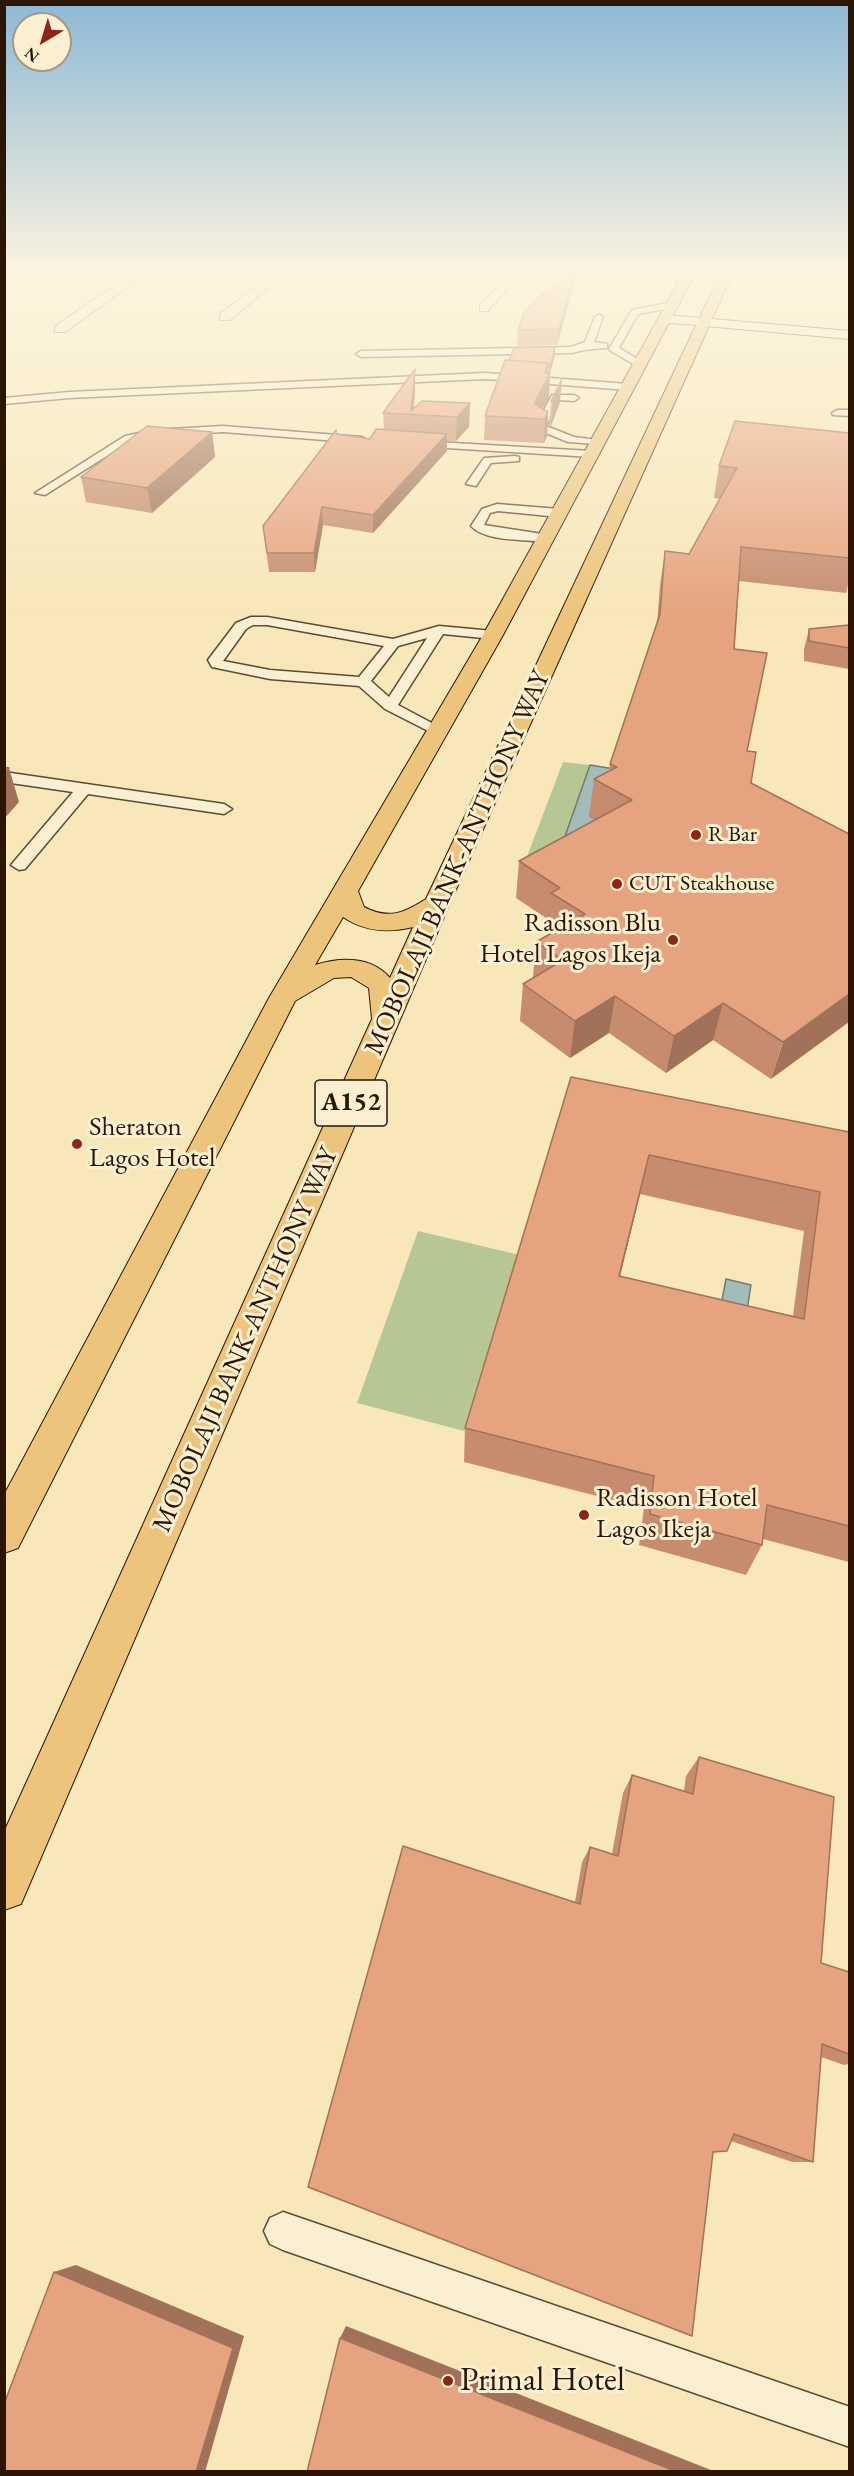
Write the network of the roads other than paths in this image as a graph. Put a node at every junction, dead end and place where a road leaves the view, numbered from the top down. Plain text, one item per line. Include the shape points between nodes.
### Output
1 (278, 386) edge
2 (548, 386) edge
3 (625, 386) edge
4 (676, 386) edge
5 (619, 396) junction
6 (585, 398) dead end
7 (4, 401) edge
8 (837, 413) dead end
9 (849, 413) edge
10 (372, 441) edge
11 (406, 444) edge
12 (591, 454) junction
13 (472, 484) dead end
14 (41, 493) dead end
15 (559, 513) junction
16 (545, 538) junction
17 (440, 630) junction
18 (493, 635) junction
19 (393, 643) junction
20 (363, 682) junction
21 (390, 706) junction
22 (438, 732) junction
23 (4, 777) edge
24 (84, 789) junction
25 (224, 809) dead end
26 (19, 865) dead end
27 (345, 891) junction
28 (437, 903) junction
29 (283, 998) junction
30 (386, 1023) junction
31 (4, 1535) edge
32 (4, 1887) edge
33 (282, 2231) dead end
34 (849, 2427) edge

1 - 7 lane
2 - 5 lane
3 - 5 main road
4 - 28 main road, MOBOLAJI BANK-ANTHONY WAY / A152
5 - 12 main road
6 - 12 lane via 556,397 540,427 572,440
8 - 9 lane
10 - 14 lane via 223,429 153,433 129,438
11 - 12 lane
12 - 13 lane via 494,458
12 - 15 main road
15 - 16 main road
15 - 16 lane via 497,507 486,511 477,526 486,531
16 - 18 main road
17 - 18 lane
17 - 19 lane
17 - 21 lane
18 - 22 main road
19 - 20 lane
19 - 20 lane via 251,621 241,626 215,660 238,669
20 - 21 lane
21 - 22 lane
22 - 27 main road
23 - 24 lane
24 - 25 lane
24 - 26 lane
27 - 28 main road via 352,912 370,922 391,925 412,920
27 - 29 main road
28 - 30 main road, MOBOLAJI BANK-ANTHONY WAY / A152
29 - 30 main road via 332,968 356,968 373,976 383,987
29 - 31 main road
30 - 32 main road, MOBOLAJI BANK-ANTHONY WAY / A152
33 - 34 lane

